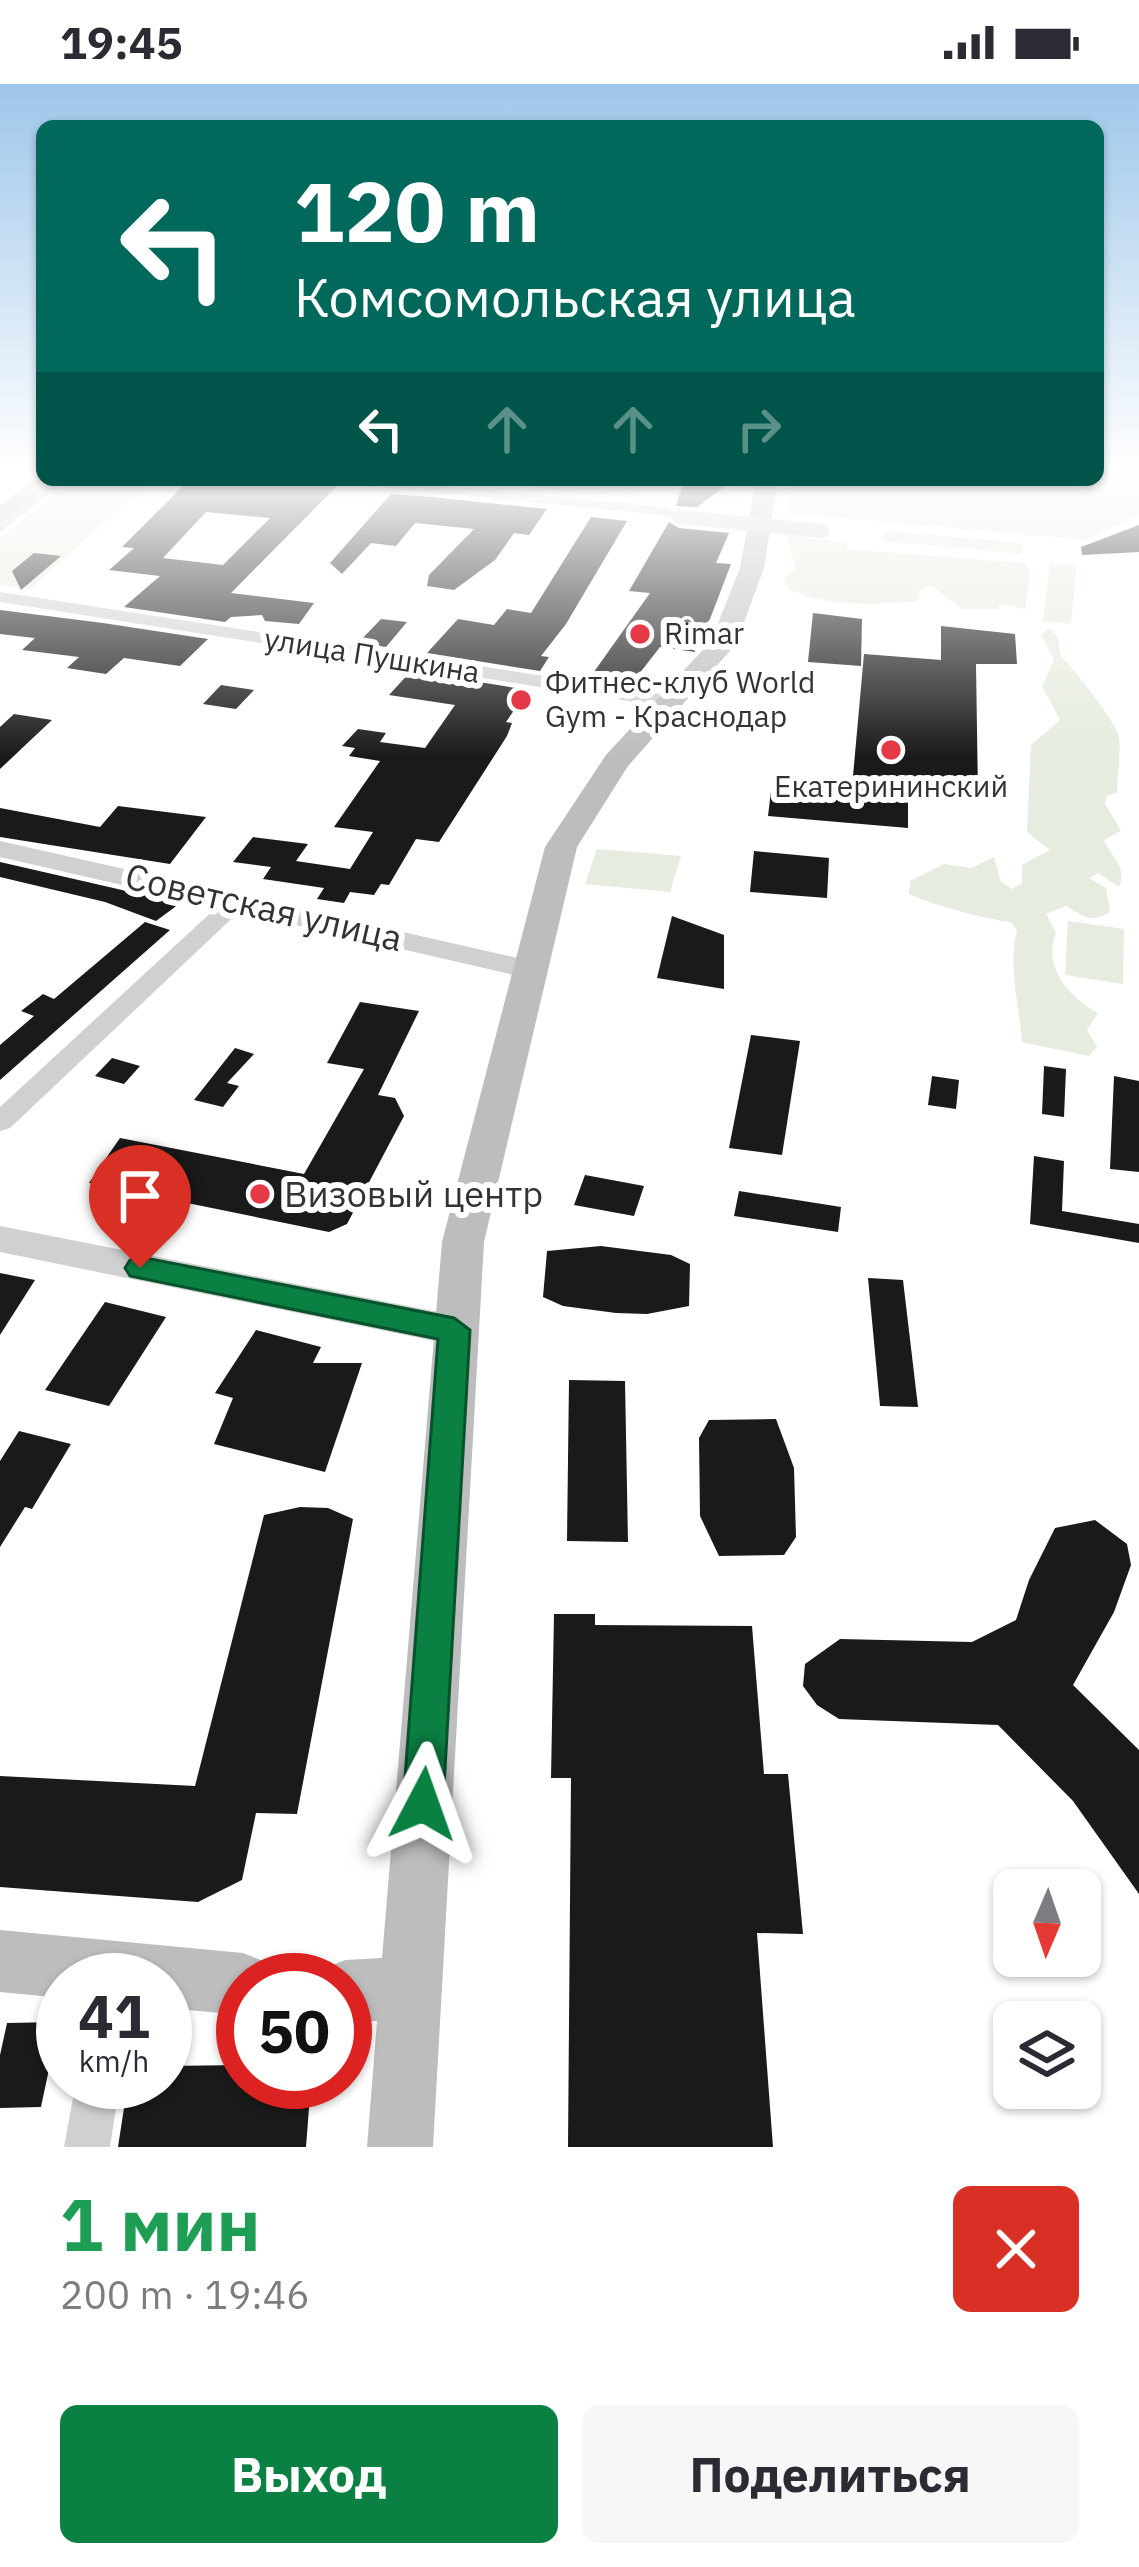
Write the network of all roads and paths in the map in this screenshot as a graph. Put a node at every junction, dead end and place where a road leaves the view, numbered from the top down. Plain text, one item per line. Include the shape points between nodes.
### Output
1 (753, 564) edge
2 (0, 597) edge
3 (674, 702) junction
4 (0, 849) edge
5 (237, 901) junction
6 (527, 968) junction
7 (0, 1122) edge
8 (0, 1240) edge
9 (454, 1330) junction
10 (0, 1961) edge
11 (36, 1966) edge
12 (411, 1988) junction
13 (372, 1990) edge
14 (93, 2109) edge
15 (87, 2147) edge
16 (400, 2147) edge

1 - 3 main road via 723,644
2 - 3 street, улица Пушкина
3 - 6 main road via 616,761 578,816 547,887
4 - 5 street, Советская улица
5 - 6 street, Советская улица
5 - 7 street
6 - 9 main road via 464,1242
8 - 9 street
9 - 12 main road
10 - 11 main road
12 - 13 main road
12 - 16 main road
14 - 15 street

